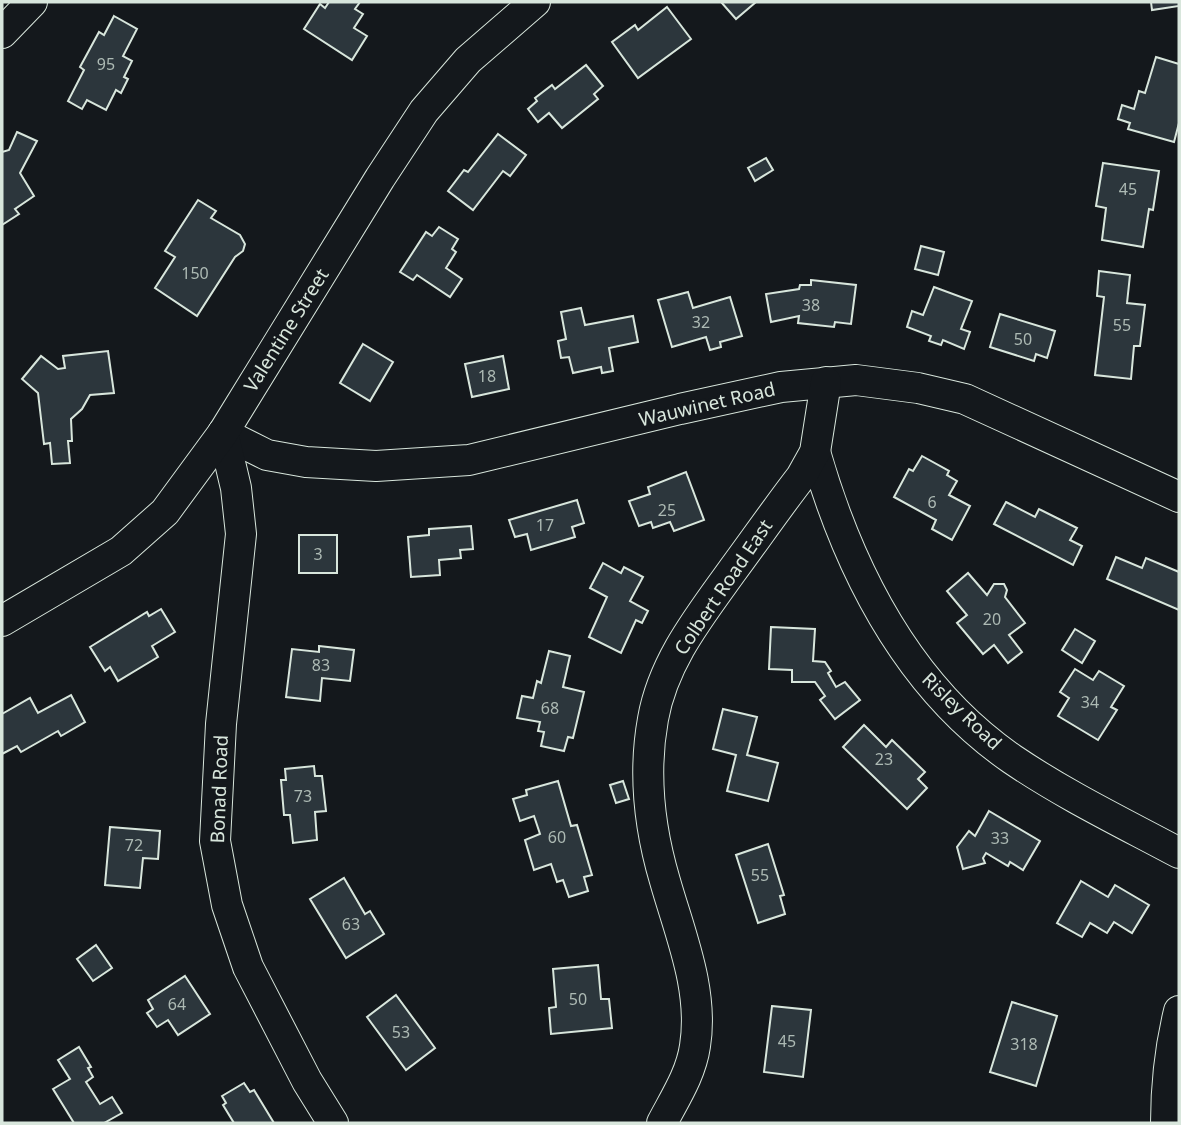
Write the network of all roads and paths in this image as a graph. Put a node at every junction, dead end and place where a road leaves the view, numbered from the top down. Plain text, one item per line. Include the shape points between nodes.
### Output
1 (32, 2) edge
2 (535, 2) edge
3 (2, 33) edge
4 (826, 382) junction
5 (223, 433) junction
6 (815, 452) junction
7 (1179, 497) edge
8 (2, 621) edge
9 (1179, 853) edge
10 (1179, 1011) edge
11 (1166, 1112) edge
12 (333, 1123) edge
13 (662, 1123) edge

1 - 3 street
2 - 5 street, Valentine Street via 468,60 424,111
4 - 5 street, Wauwinet Road via 680,409 469,460 376,466 306,462 267,455
4 - 6 street, Colbert Road East
4 - 7 street, Wauwinet Road via 856,380 965,399
5 - 8 street, Valentine Street via 165,512 121,551
5 - 12 street, Bonad Road via 241,534 221,724 215,841 227,905 248,967
6 - 9 street, Risley Road via 831,507 866,584 933,689 1011,758
6 - 13 street, Colbert Road East via 686,636 666,674 653,717 647,765 650,818 698,1010 688,1074
10 - 11 street

